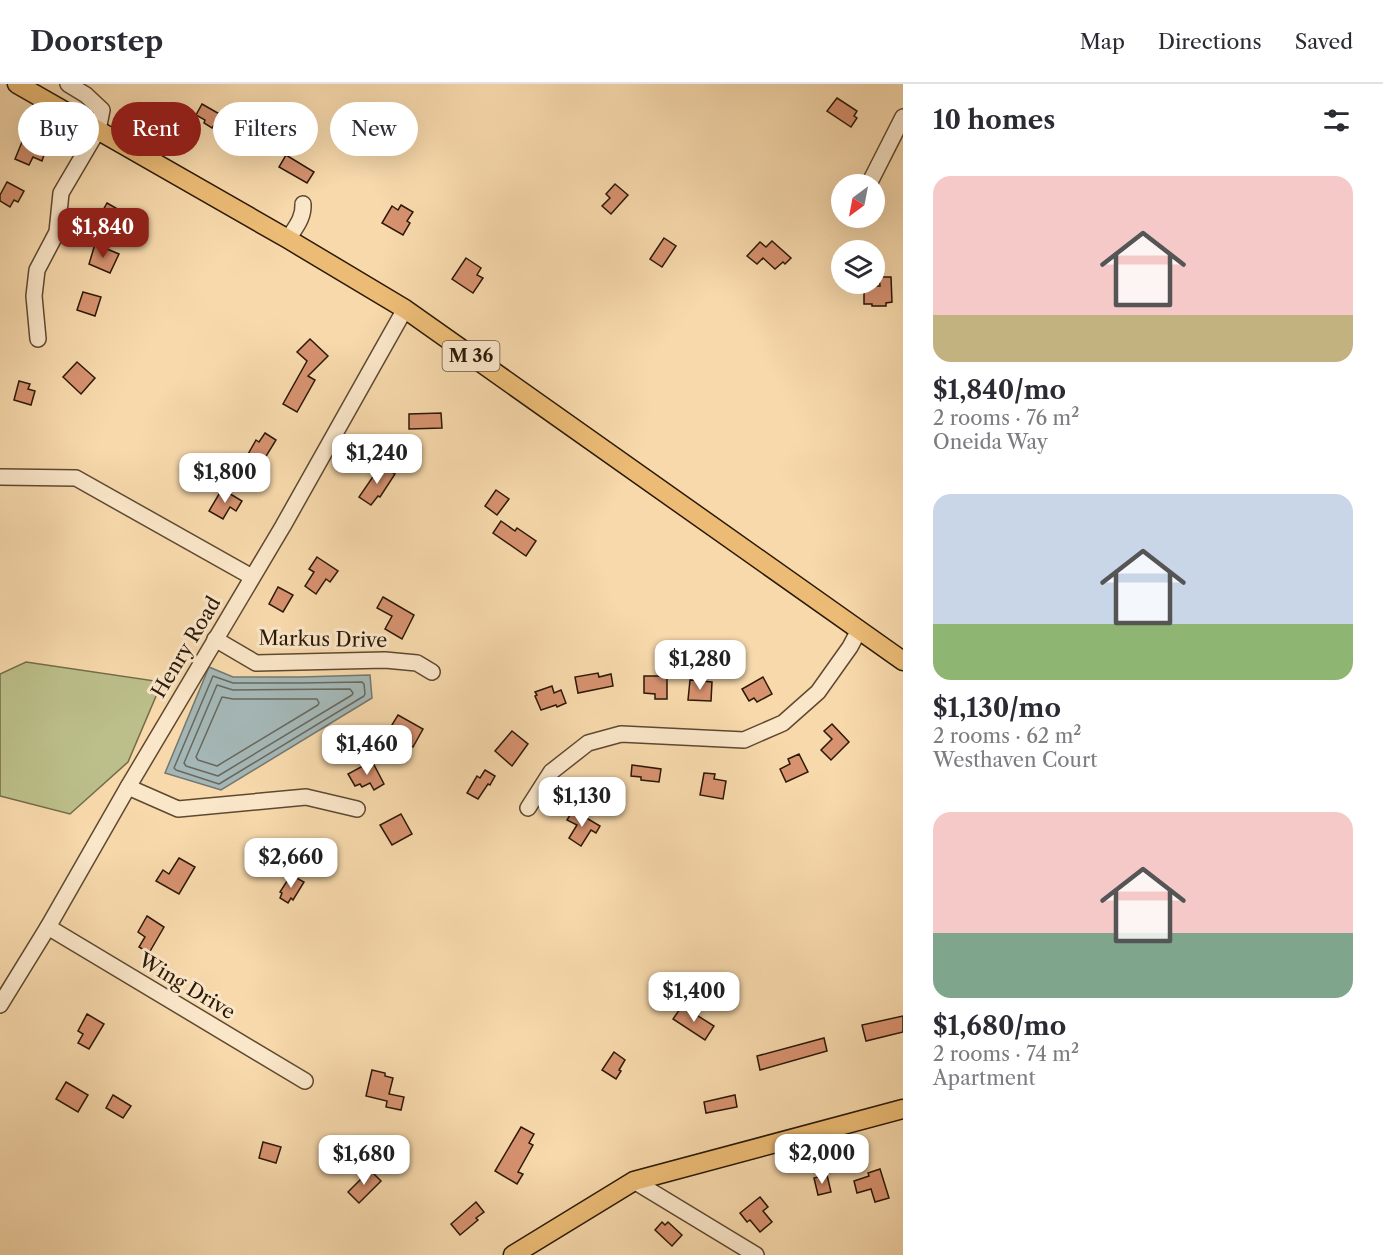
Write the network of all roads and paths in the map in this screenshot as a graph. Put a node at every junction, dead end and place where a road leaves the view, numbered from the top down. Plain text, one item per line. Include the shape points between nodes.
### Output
1 (17, 84) edge
2 (68, 84) edge
3 (49, 102) edge
4 (93, 102) edge
5 (99, 107) edge
6 (903, 117) edge
7 (99, 125) edge
8 (99, 131) edge
9 (83, 156) edge
10 (874, 174) edge
11 (303, 204) dead end
12 (288, 239) junction
13 (405, 309) junction
14 (38, 339) dead end
15 (0, 477) edge
16 (252, 577) junction
17 (859, 630) junction
18 (215, 639) junction
19 (903, 661) edge
20 (432, 672) dead end
21 (128, 787) junction
22 (528, 808) dead end
23 (357, 809) dead end
24 (48, 927) junction
25 (0, 1005) edge
26 (305, 1081) dead end
27 (903, 1109) edge
28 (634, 1181) junction
29 (513, 1255) edge
30 (756, 1255) edge

1 - 3 main road, M 36
2 - 4 street
5 - 7 street
6 - 10 street
8 - 12 main road, M 36
9 - 14 street via 61,194 57,232 37,270 34,296
11 - 12 street via 300,220
12 - 13 main road, M 36
13 - 16 street, Henry Road
13 - 17 main road, M 36
15 - 16 street via 76,478
16 - 18 street, Henry Road
17 - 19 main road, M 36
17 - 22 street via 818,692 783,723 744,740 621,734 588,743 551,772
18 - 20 street, Markus Drive via 256,663 385,660 417,663
18 - 21 street, Henry Road
21 - 23 street via 178,808 306,797
21 - 24 street, Henry Road
24 - 25 street, Henry Road
24 - 26 street, Wing Drive
27 - 28 main road
28 - 29 main road
28 - 30 street

